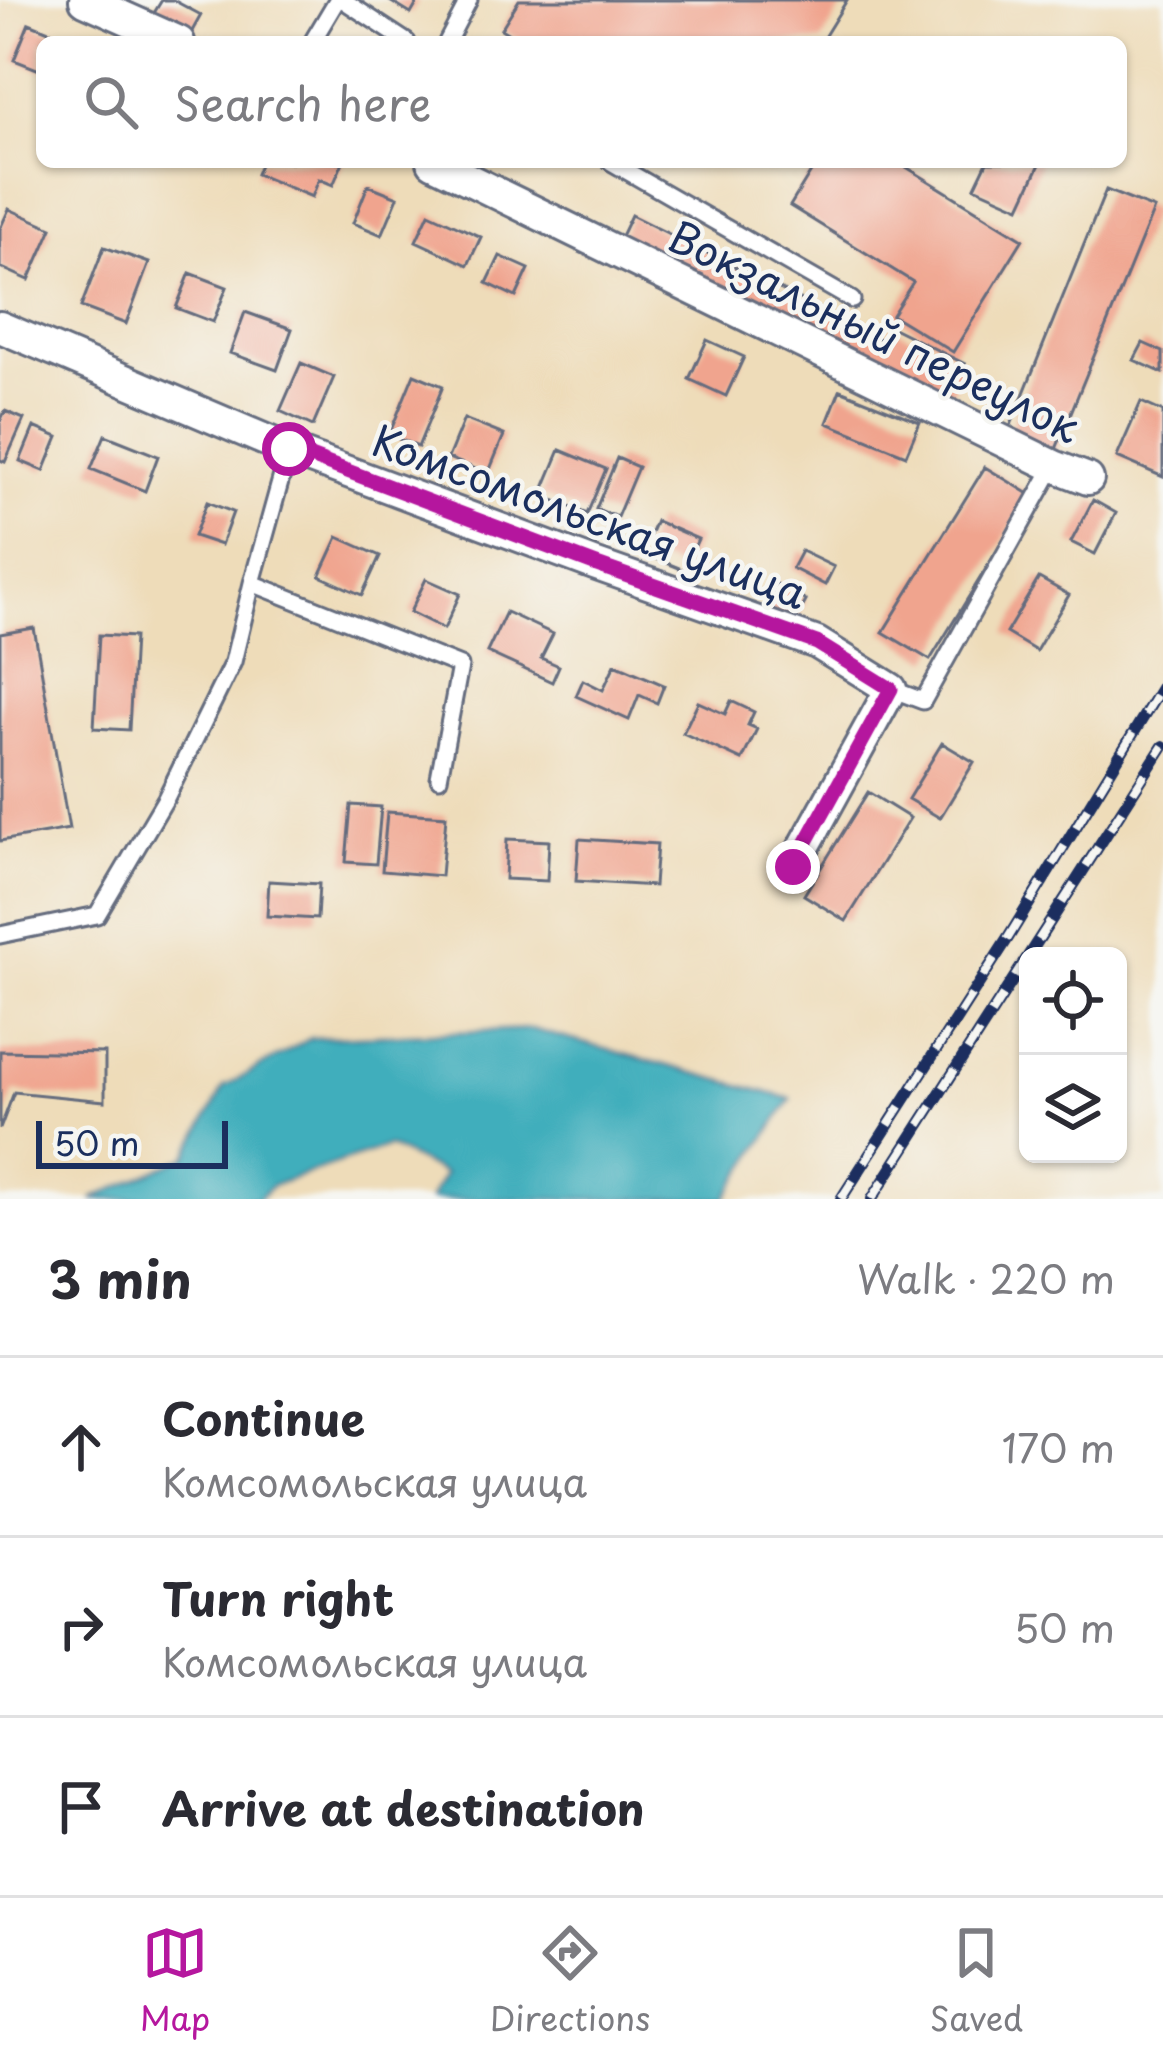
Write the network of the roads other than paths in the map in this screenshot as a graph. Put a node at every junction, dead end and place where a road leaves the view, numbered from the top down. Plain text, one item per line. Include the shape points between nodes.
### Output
1 (340, 0) edge
2 (469, 0) edge
3 (94, 2) edge
4 (166, 36) edge
5 (316, 36) edge
6 (397, 36) edge
7 (450, 36) edge
8 (445, 168) edge
9 (621, 168) edge
10 (852, 300) dead end
11 (0, 326) edge
12 (289, 449) junction
13 (1054, 466) junction
14 (1088, 479) dead end
15 (252, 583) junction
16 (891, 689) junction
17 (439, 778) dead end
18 (793, 867) dead end
19 (0, 935) edge

1 - 5 lane
1 - 6 lane
2 - 7 lane
3 - 4 street
8 - 13 street, Вокзальный переулок
9 - 10 lane
11 - 12 street, Комсомольская улица
12 - 15 lane
12 - 16 street, Комсомольская улица via 817,643
13 - 14 street, Вокзальный переулок
13 - 16 lane via 923,701
15 - 17 lane via 460,666
15 - 19 lane via 233,662 97,915
16 - 18 street

